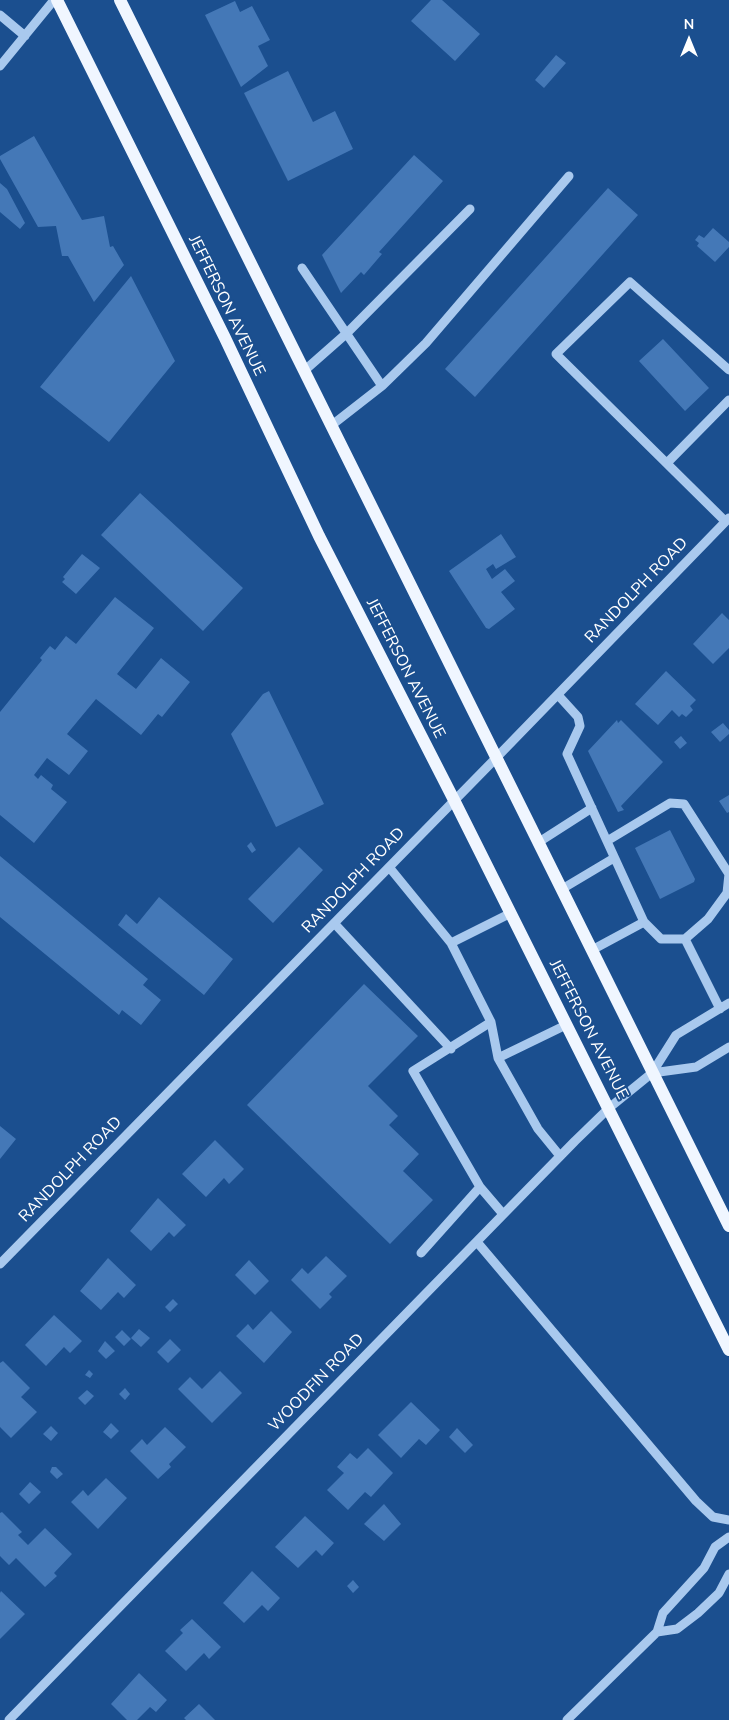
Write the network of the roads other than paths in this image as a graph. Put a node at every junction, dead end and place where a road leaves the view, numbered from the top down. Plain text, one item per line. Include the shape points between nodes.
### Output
1 (56, 0) edge
2 (123, 1) edge
3 (0, 15) edge
4 (25, 36) junction
5 (0, 66) edge
6 (569, 176) dead end
7 (470, 209) dead end
8 (302, 268) dead end
9 (347, 333) junction
10 (305, 370) junction
11 (729, 370) edge
12 (382, 386) junction
13 (729, 400) edge
14 (332, 425) junction
15 (667, 463) junction
16 (727, 520) edge
17 (558, 695) junction
18 (497, 757) junction
19 (454, 800) junction
20 (592, 808) junction
21 (607, 841) junction
22 (539, 842) junction
23 (614, 858) junction
24 (389, 867) junction
25 (562, 888) junction
26 (511, 913) junction
27 (334, 922) junction
28 (644, 922) junction
29 (685, 939) junction
30 (451, 943) junction
31 (592, 950) junction
32 (729, 1003) edge
33 (720, 1009) junction
34 (491, 1022) junction
35 (566, 1025) junction
36 (729, 1048) edge
37 (451, 1049) junction
38 (498, 1058) junction
39 (652, 1073) junction
40 (609, 1108) junction
41 (560, 1156) junction
42 (480, 1187) junction
43 (503, 1214) junction
44 (729, 1226) edge
45 (477, 1242) junction
46 (422, 1253) dead end
47 (0, 1264) edge
48 (729, 1350) edge
49 (729, 1520) edge
50 (729, 1536) edge
51 (729, 1574) edge
52 (657, 1632) junction
53 (9, 1720) edge
54 (567, 1720) edge

1 - 4 street
1 - 19 main road, JEFFERSON AVENUE via 225,338 319,536
2 - 10 main road
3 - 4 street
4 - 5 street
6 - 12 street via 426,343
7 - 9 street
8 - 9 street
9 - 10 street
9 - 12 street
10 - 14 main road
11 - 15 street via 630,282 556,354
12 - 14 street
13 - 15 street
14 - 18 main road
15 - 16 street
16 - 17 street, RANDOLPH ROAD
17 - 18 street, RANDOLPH ROAD
17 - 20 street via 578,718 580,726 567,754
18 - 19 street, RANDOLPH ROAD
18 - 22 main road
19 - 24 street, RANDOLPH ROAD
19 - 26 main road, JEFFERSON AVENUE
20 - 21 street
20 - 22 street
21 - 23 street
21 - 29 street via 670,803 684,804 729,874 727,893 708,919
22 - 25 main road
23 - 25 street
23 - 28 street
24 - 27 street, RANDOLPH ROAD
24 - 30 street
25 - 31 main road
26 - 30 street
26 - 35 main road, JEFFERSON AVENUE
27 - 37 street
27 - 47 street, RANDOLPH ROAD
28 - 29 street via 661,939
28 - 31 street
29 - 33 street
30 - 34 street
31 - 39 main road
32 - 33 street, WOODFIN ROAD
33 - 39 street, WOODFIN ROAD via 676,1035
34 - 37 street
34 - 38 street
35 - 38 street
35 - 40 main road, JEFFERSON AVENUE
36 - 39 street via 696,1067
37 - 42 street via 413,1072
38 - 41 street via 538,1129
39 - 40 street, WOODFIN ROAD
39 - 44 main road
40 - 41 street, WOODFIN ROAD
40 - 48 main road, JEFFERSON AVENUE
41 - 43 street, WOODFIN ROAD
42 - 43 street
42 - 46 street
43 - 45 street, WOODFIN ROAD
45 - 49 street via 696,1502 713,1517
45 - 53 street, WOODFIN ROAD
50 - 52 street via 715,1547 704,1568 663,1613
51 - 52 street via 719,1593 698,1613 677,1629
52 - 54 street

